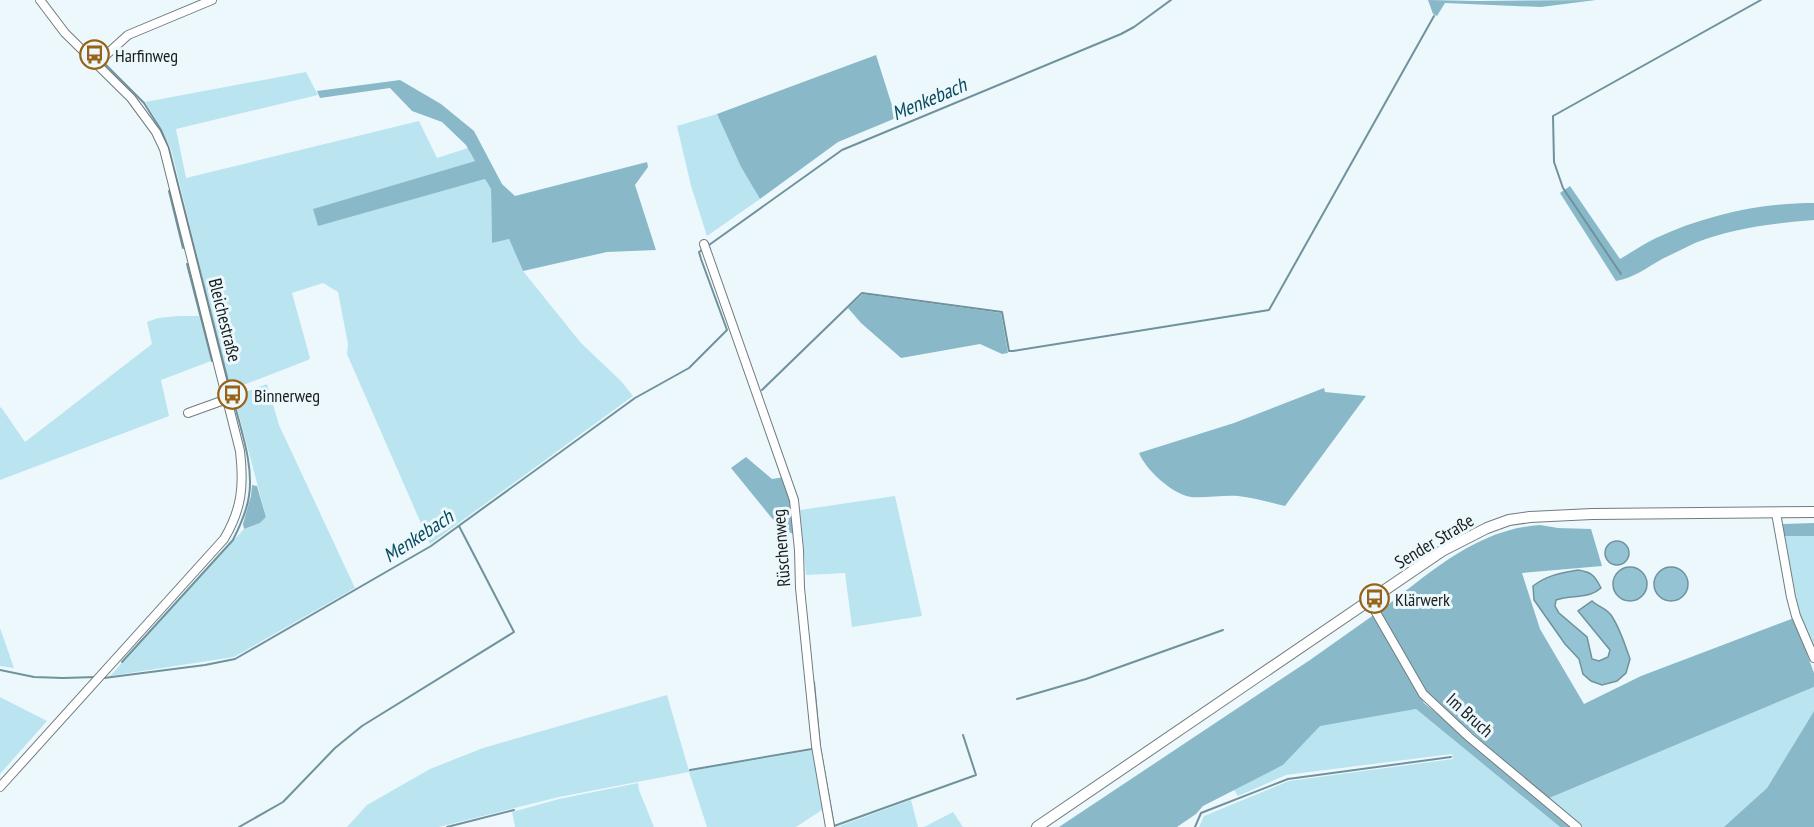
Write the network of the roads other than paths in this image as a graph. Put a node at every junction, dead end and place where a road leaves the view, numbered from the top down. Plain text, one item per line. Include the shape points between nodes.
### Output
1 (40, 0) edge
2 (212, 0) edge
3 (96, 64) junction
4 (704, 244) dead end
5 (227, 399) junction
6 (188, 413) dead end
7 (1776, 513) junction
8 (1814, 513) edge
9 (1370, 602) junction
10 (1814, 658) edge
11 (0, 787) edge
12 (830, 827) edge
13 (1037, 827) edge
14 (1577, 827) edge

1 - 3 street, Bleichestraße via 64,33
2 - 3 street via 128,35
3 - 5 street, Bleichestraße via 135,103 164,149
4 - 12 street, Rüschenweg via 794,500 816,746
5 - 6 street
5 - 11 street, Bleichestraße via 242,469 241,495 224,539
7 - 8 main road, Sender Straße
7 - 9 main road, Sender Straße via 1553,514 1509,520 1456,543
7 - 10 street via 1791,597
9 - 13 main road, Sender Straße
9 - 14 street, Im Bruch via 1423,694

